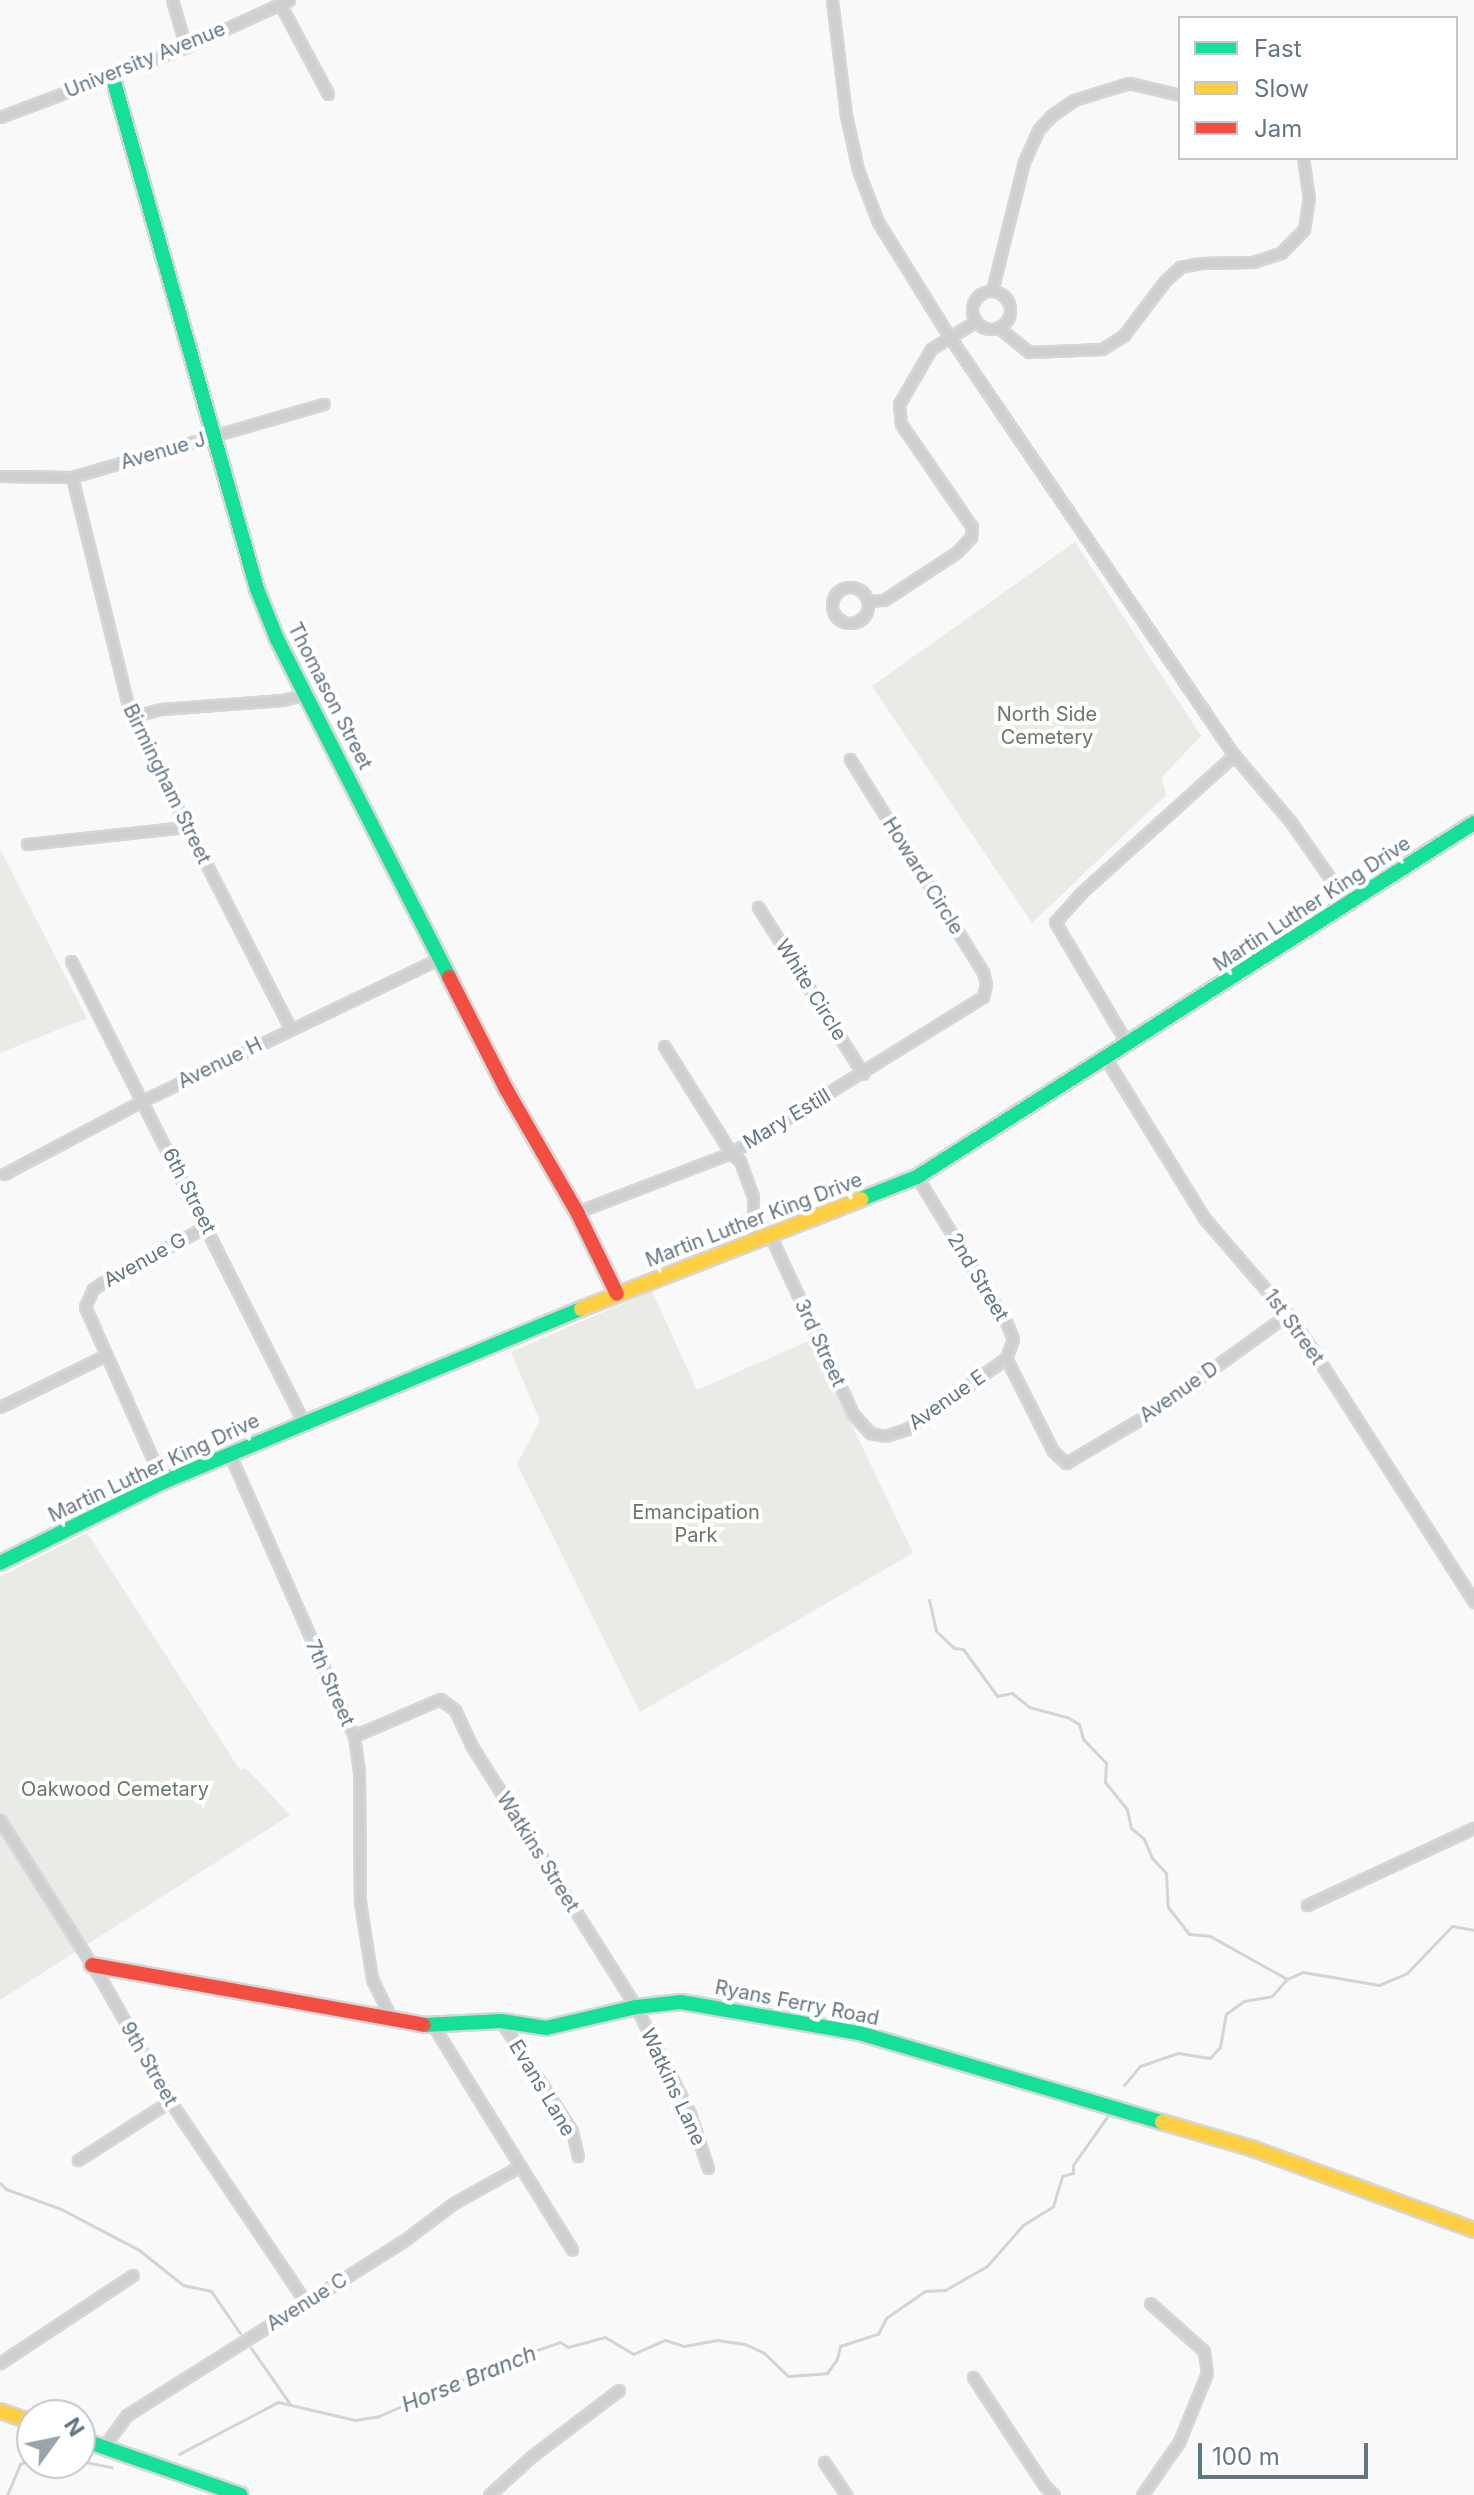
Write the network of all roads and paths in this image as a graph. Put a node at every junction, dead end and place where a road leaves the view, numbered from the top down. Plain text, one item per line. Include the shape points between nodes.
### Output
1 (172, 0) edge
2 (832, 0) edge
3 (285, 2) edge
4 (186, 47) junction
5 (112, 75) junction
6 (328, 94) dead end
7 (1178, 95) edge
8 (0, 117) edge
9 (1303, 160) edge
10 (992, 291) junction
11 (976, 321) junction
12 (998, 327) junction
13 (949, 336) junction
14 (324, 404) dead end
15 (212, 437) junction
16 (0, 476) edge
17 (72, 477) junction
18 (868, 601) dead end
19 (305, 694) junction
20 (131, 717) junction
21 (1234, 755) junction
22 (850, 759) dead end
23 (1474, 823) edge
24 (186, 827) junction
25 (27, 844) dead end
26 (1349, 905) junction
27 (758, 907) dead end
28 (440, 958) junction
29 (71, 961) dead end
30 (983, 997) joint
31 (291, 1029) junction
32 (1128, 1045) junction
33 (664, 1046) dead end
34 (1106, 1059) junction
35 (863, 1074) junction
36 (142, 1101) junction
37 (731, 1153) junction
38 (4, 1174) dead end
39 (917, 1177) junction
40 (577, 1212) junction
41 (207, 1226) junction
42 (770, 1235) junction
43 (753, 1242) junction
44 (617, 1294) junction
45 (1288, 1314) junction
46 (104, 1356) junction
47 (1006, 1358) junction
48 (0, 1407) edge
49 (304, 1423) junction
50 (885, 1436) joint
51 (230, 1455) junction
52 (1066, 1463) joint
53 (163, 1482) junction
54 (0, 1563) edge
55 (1474, 1602) edge
56 (354, 1736) junction
57 (0, 1820) edge
58 (1474, 1828) edge
59 (1307, 1905) dead end
60 (92, 1965) junction
61 (636, 2007) junction
62 (391, 2018) junction
63 (501, 2021) junction
64 (434, 2027) junction
65 (170, 2101) junction
66 (578, 2156) dead end
67 (78, 2160) dead end
68 (520, 2166) junction
69 (708, 2168) dead end
70 (1474, 2230) edge
71 (572, 2250) dead end
72 (133, 2275) dead end
73 (306, 2303) junction
74 (1150, 2303) dead end
75 (0, 2363) edge
76 (973, 2377) dead end
77 (619, 2390) dead end
78 (96, 2445) edge
79 (103, 2447) junction
80 (824, 2462) dead end
81 (241, 2495) edge
82 (489, 2495) edge
83 (846, 2495) edge
84 (1054, 2495) edge
85 (1142, 2495) edge

1 - 4 street
2 - 13 street via 858,170 878,222
3 - 4 street, University Avenue
3 - 6 street
4 - 5 street, University Avenue
5 - 8 street, University Avenue
5 - 15 street, Thomason Street
7 - 10 street via 1129,83 1074,100 1051,116 1034,136 1024,162
9 - 12 street via 1309,199 1304,229 1281,253 1253,262 1180,267 1124,335 1102,349 1029,352
10 - 11 street via 976,298
10 - 12 street via 1009,307 1007,319
11 - 12 street via 986,328
11 - 13 street
13 - 18 street via 931,349 915,373 899,404 899,416 972,527 971,537 884,600
13 - 21 street
14 - 15 street, Avenue J
15 - 17 street, Avenue J
15 - 19 street, Thomason Street via 257,589
16 - 17 street, Avenue J
17 - 20 street, Birmingham Street
19 - 20 street
19 - 28 street, Thomason Street
20 - 24 street, Birmingham Street
21 - 26 street via 1290,821
21 - 32 street via 1055,922
22 - 30 street, Howard Circle via 983,972
23 - 26 street, Martin Luther King Drive
24 - 25 street
24 - 31 street, Birmingham Street
26 - 32 street, Martin Luther King Drive
27 - 35 street, White Circle
28 - 31 street, Avenue H
28 - 40 street, Thomason Street via 506,1089
29 - 36 street, 6th Street
30 - 35 street, Mary Estill
31 - 36 street, Avenue H
32 - 34 street, Martin Luther King Drive
33 - 37 street
34 - 39 street, Martin Luther King Drive
34 - 45 street, 1st Street via 1205,1219
35 - 37 street, Mary Estill
36 - 38 street, Avenue H
36 - 41 street, 6th Street
37 - 40 street, Mary Estill
37 - 43 street via 740,1161 753,1197
39 - 42 street, Martin Luther King Drive
39 - 47 street, 2nd Street via 1007,1324 1013,1339
40 - 44 street, Thomason Street
41 - 46 street, Avenue G via 102,1283 86,1299 87,1317
41 - 49 street, 6th Street
42 - 43 street, Martin Luther King Drive
42 - 50 street, 3rd Street via 853,1414 870,1433
43 - 44 street, Martin Luther King Drive
44 - 49 street, Martin Luther King Drive
45 - 52 street, Avenue D via 1154,1411
45 - 55 street, 1st Street
46 - 48 street
46 - 53 street
47 - 50 street, Avenue E via 907,1429
47 - 52 street, 2nd Street via 1053,1451
49 - 51 street, Martin Luther King Drive
51 - 53 street, Martin Luther King Drive
51 - 56 street, 7th Street
53 - 54 street, Martin Luther King Drive
56 - 61 street, Watkins Street via 440,1699 455,1710 471,1745
56 - 62 street, 7th Street via 360,1902 372,1979
57 - 60 street, 9th Street
58 - 59 street
60 - 62 street, Ryans Ferry Road
60 - 65 street, 9th Street
61 - 63 street, Ryans Ferry Road via 546,2028
61 - 69 street, Watkins Lane via 690,2114
61 - 70 street, Ryans Ferry Road via 681,2002 859,2033 1254,2149
62 - 64 street, Ryans Ferry Road
63 - 64 street, Ryans Ferry Road
63 - 66 street, Evans Lane via 572,2131
64 - 68 street
65 - 67 street
65 - 73 street, 9th Street
68 - 71 street
68 - 73 street, Avenue C via 454,2203
72 - 75 street
73 - 79 street, Avenue C via 127,2415
74 - 85 street via 1204,2351 1207,2373 1179,2442
76 - 84 street
77 - 82 street
78 - 79 street
79 - 81 street
80 - 83 street

